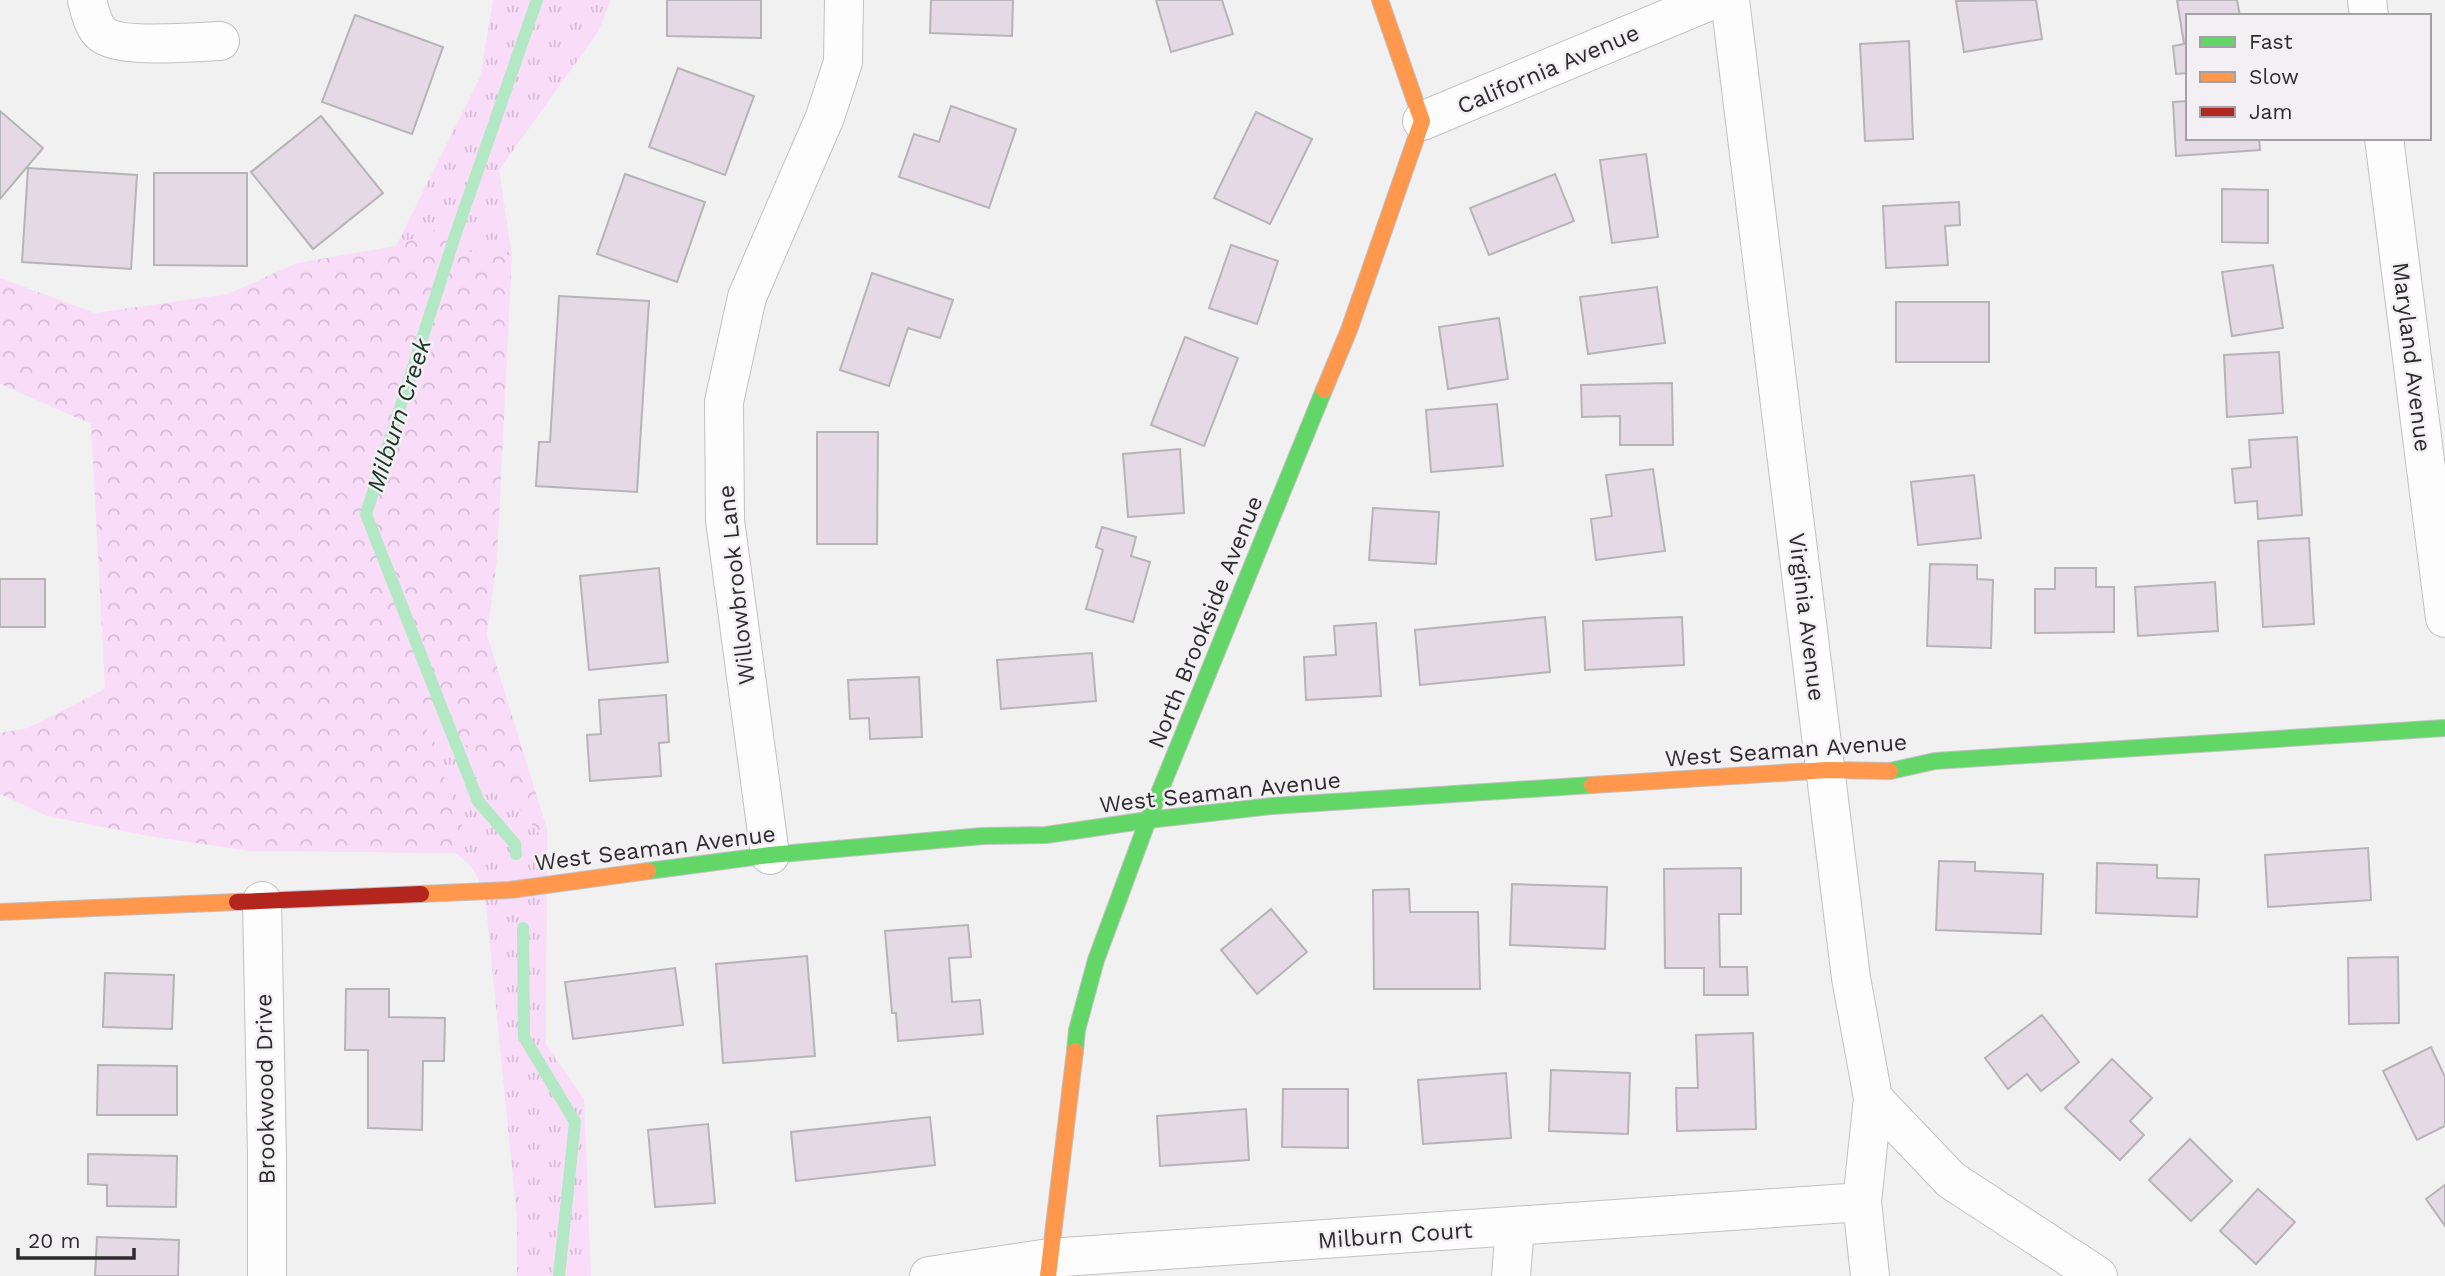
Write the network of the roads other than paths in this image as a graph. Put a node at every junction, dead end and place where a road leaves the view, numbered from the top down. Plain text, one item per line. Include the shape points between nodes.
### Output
1 (87, 0) edge
2 (844, 0) edge
3 (1380, 0) edge
4 (1712, 0) edge
5 (1730, 0) edge
6 (220, 41) dead end
7 (1422, 121) junction
8 (2384, 140) edge
9 (2445, 618) edge
10 (2445, 729) edge
11 (1826, 770) junction
12 (1148, 820) junction
13 (770, 855) junction
14 (262, 901) junction
15 (0, 912) edge
16 (1873, 1098) junction
17 (1862, 1202) junction
18 (1515, 1227) junction
19 (1049, 1267) edge
20 (267, 1276) edge
21 (929, 1276) edge
22 (1511, 1276) edge
23 (1870, 1276) edge
24 (2098, 1276) edge

1 - 6 street via 99,33 112,41
2 - 13 street, Willowbrook Lane via 843,62 825,117 747,297 724,402 725,520
3 - 7 main road
4 - 7 street, California Avenue
5 - 11 street, Virginia Avenue
7 - 12 main road, North Brookside Avenue via 1349,330
8 - 9 street, Maryland Avenue
10 - 11 main road, West Seaman Avenue via 1935,761 1885,772
11 - 12 main road, West Seaman Avenue via 1272,806
11 - 16 street, Virginia Avenue via 1851,978
12 - 13 main road, West Seaman Avenue via 1046,835 983,836
12 - 19 main road, North Brookside Avenue via 1096,960 1077,1030
13 - 14 main road, West Seaman Avenue via 510,890
14 - 15 main road, West Seaman Avenue
14 - 20 street, Brookwood Drive
16 - 17 street, Virginia Avenue
16 - 24 street via 1951,1180
17 - 18 street, Milburn Court
17 - 23 street, Virginia Avenue
18 - 19 street, Milburn Court
18 - 22 street
19 - 21 street, Milburn Court

